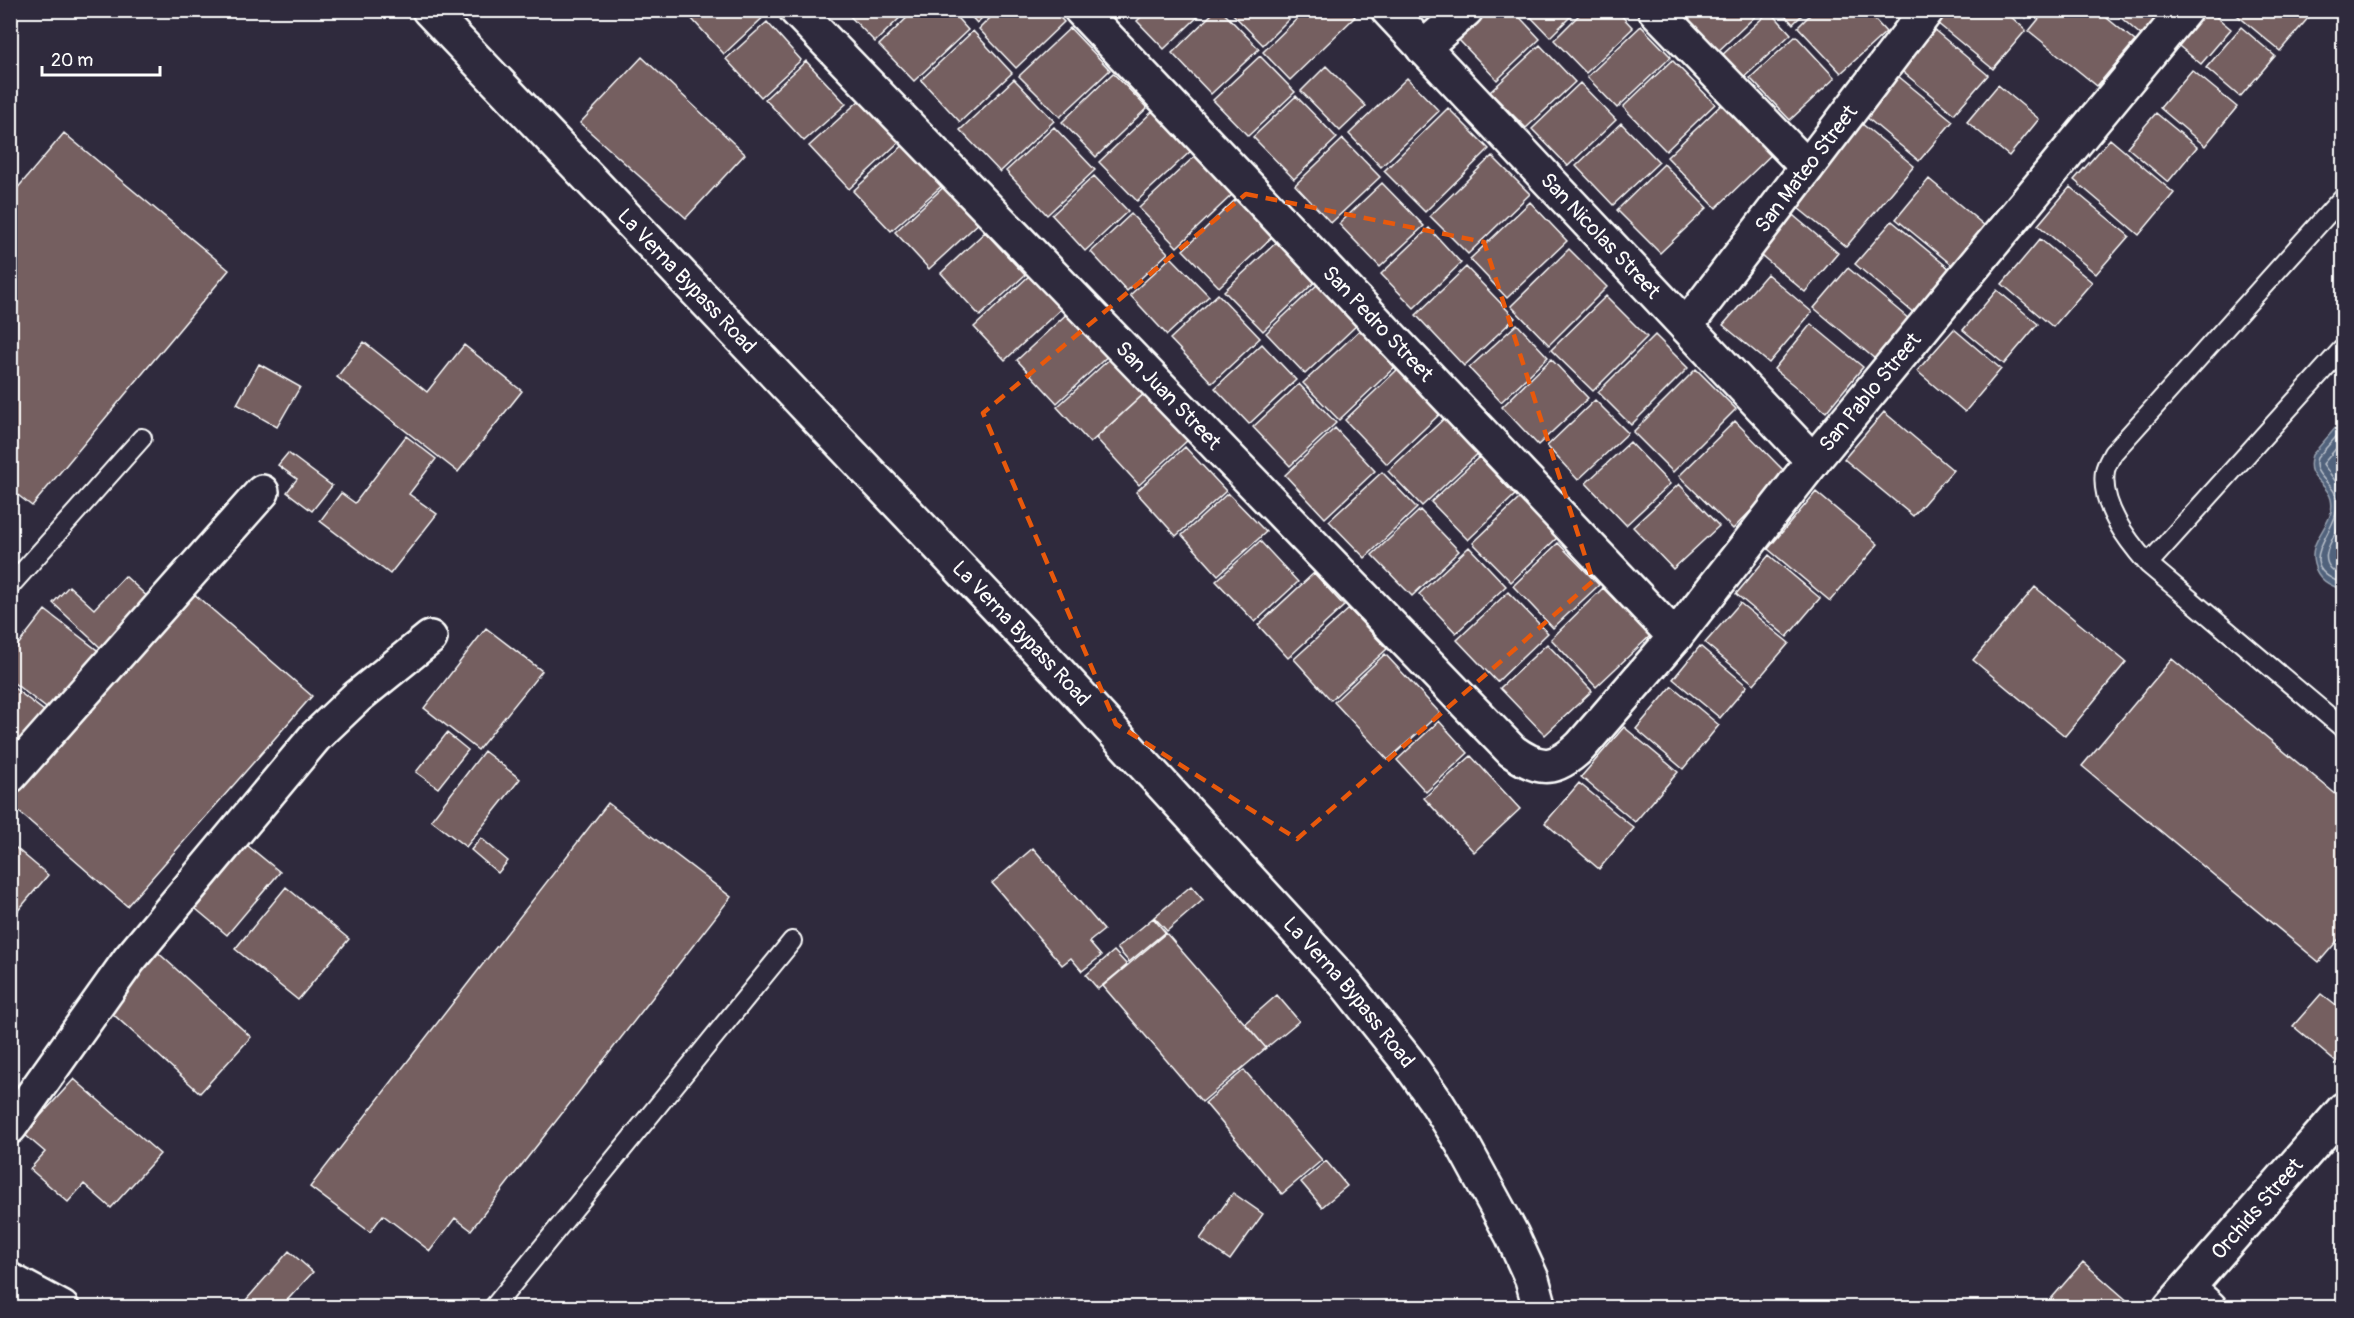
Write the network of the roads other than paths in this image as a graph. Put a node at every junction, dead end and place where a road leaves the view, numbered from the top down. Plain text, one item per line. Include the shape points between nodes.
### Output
1 (429, 10) edge
2 (796, 10) edge
3 (1081, 10) edge
4 (1388, 10) edge
5 (1466, 10) edge
6 (1655, 10) edge
7 (2185, 10) edge
8 (1913, 16) edge
9 (1424, 48) junction
10 (1807, 167) junction
11 (2343, 196) edge
12 (1686, 326) junction
13 (2343, 347) edge
14 (142, 438) dead end
15 (1813, 461) junction
16 (262, 492) dead end
17 (2148, 564) junction
18 (10, 586) edge
19 (430, 638) dead end
20 (1675, 638) junction
21 (2343, 729) edge
22 (1549, 766) joint
23 (10, 776) edge
24 (792, 941) dead end
25 (2343, 1109) edge
26 (10, 1127) edge
27 (10, 1280) edge
28 (2190, 1301) edge
29 (62, 1308) edge
30 (493, 1308) edge
31 (1540, 1308) edge

1 - 31 street, La Verna Bypass Road via 1053,666 1345,983 1408,1062 1462,1143 1512,1235
2 - 22 street, San Juan Street via 1512,751 1529,763
3 - 20 street, San Pedro Street
4 - 9 street, San Nicolas Street
5 - 9 street
6 - 10 street
7 - 15 street, San Pablo Street
8 - 10 street, San Mateo Street
9 - 12 street, San Nicolas Street
10 - 12 street, San Mateo Street
11 - 17 lane via 2113,453 2105,470 2105,491 2115,516
12 - 15 street, San Nicolas Street
13 - 17 lane
14 - 18 lane
15 - 20 street, San Pablo Street
16 - 23 street
17 - 21 lane
19 - 26 street via 315,737 129,960
20 - 22 street, San Pablo Street via 1581,746 1566,760
24 - 30 lane
25 - 28 street, Orchids Street
27 - 29 street

